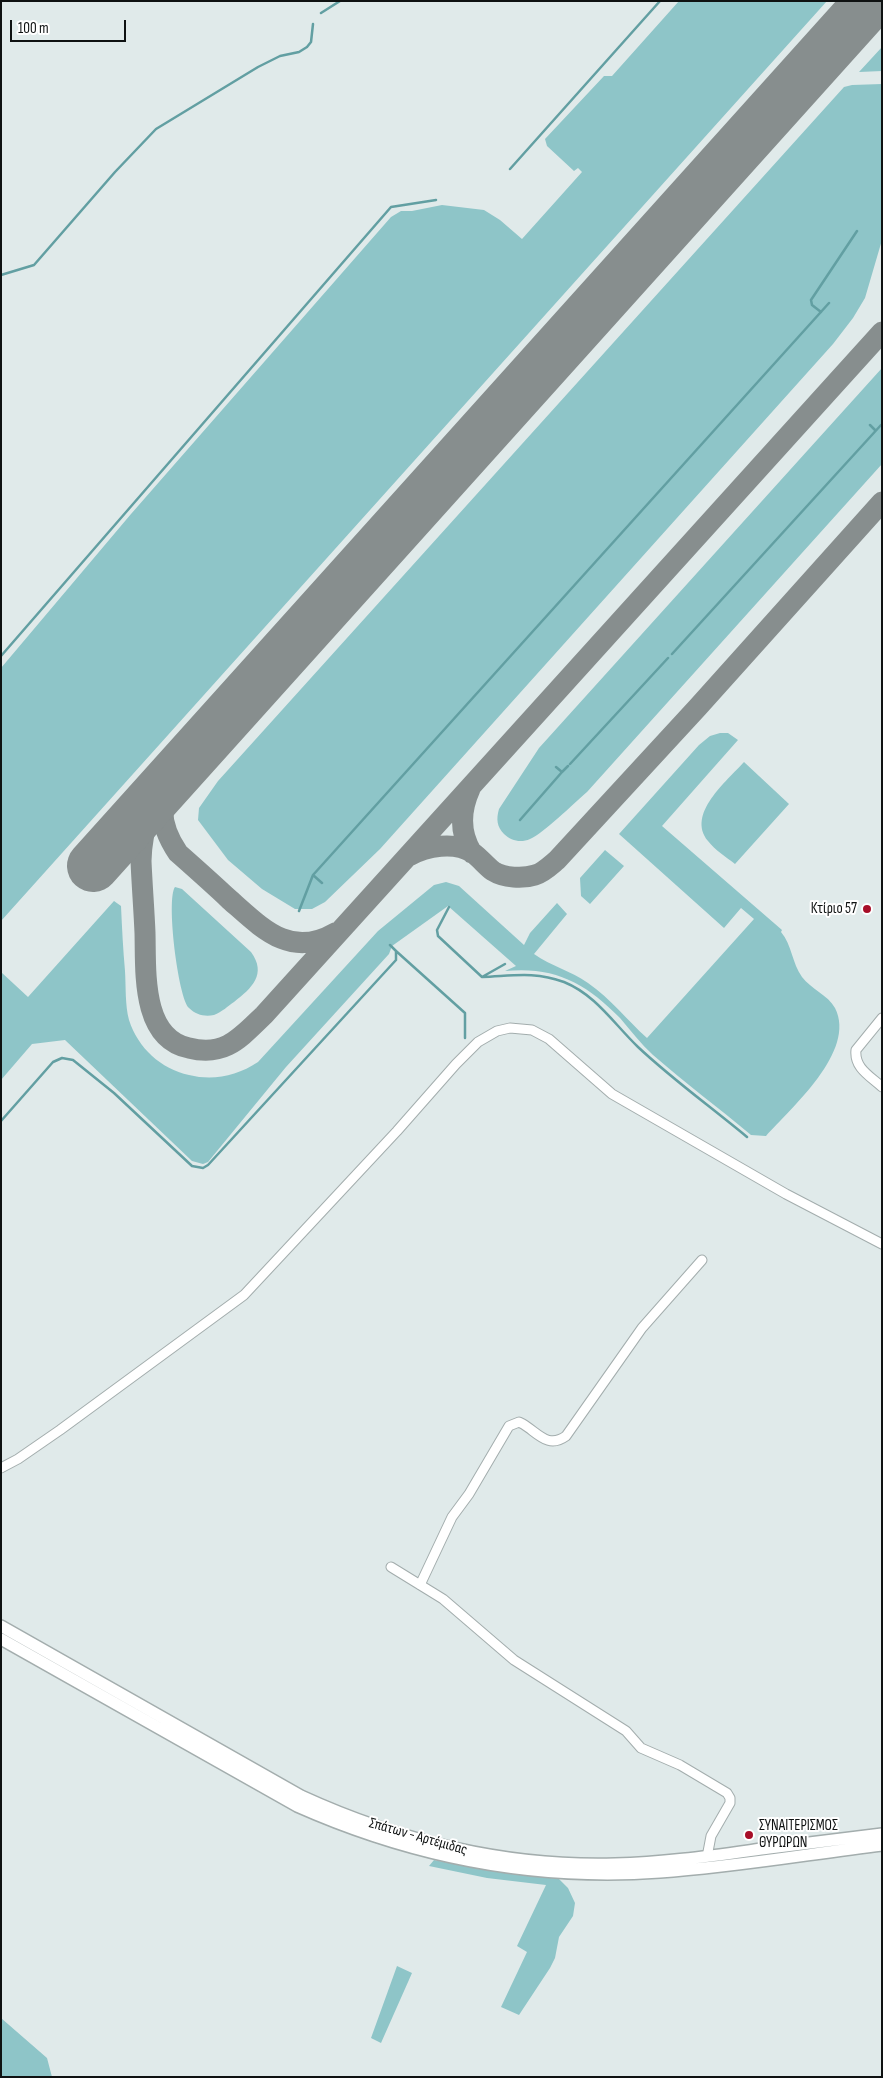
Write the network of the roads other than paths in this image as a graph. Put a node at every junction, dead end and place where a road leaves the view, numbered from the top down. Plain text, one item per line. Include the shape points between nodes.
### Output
1 (882, 1018) edge
2 (882, 1087) edge
3 (882, 1244) edge
4 (702, 1260) dead end
5 (1, 1468) edge
6 (391, 1566) dead end
7 (420, 1585) junction
8 (1, 1626) edge
9 (1, 1639) edge
10 (882, 1834) edge
11 (882, 1844) edge
12 (707, 1857) junction

1 - 2 street via 855,1055 858,1066
3 - 5 street via 786,1194 612,1094 549,1039 525,1029 503,1029 485,1038 456,1064 244,1295 60,1430
4 - 7 street via 642,1328 566,1436 547,1441 523,1424 509,1426 452,1517
6 - 7 street
7 - 12 street via 454,1607 514,1660 626,1732 641,1748 727,1793 730,1803 711,1836
8 - 12 main road, Σπάτων - Αρτέμιδας via 285,1787 338,1813 384,1830 476,1853 518,1859 614,1864
9 - 11 main road, Σπάτων - Αρτέμιδας via 297,1806 372,1836 432,1854 517,1869 615,1874 660,1872
10 - 12 main road, Σπάτων - Αρτέμιδας

